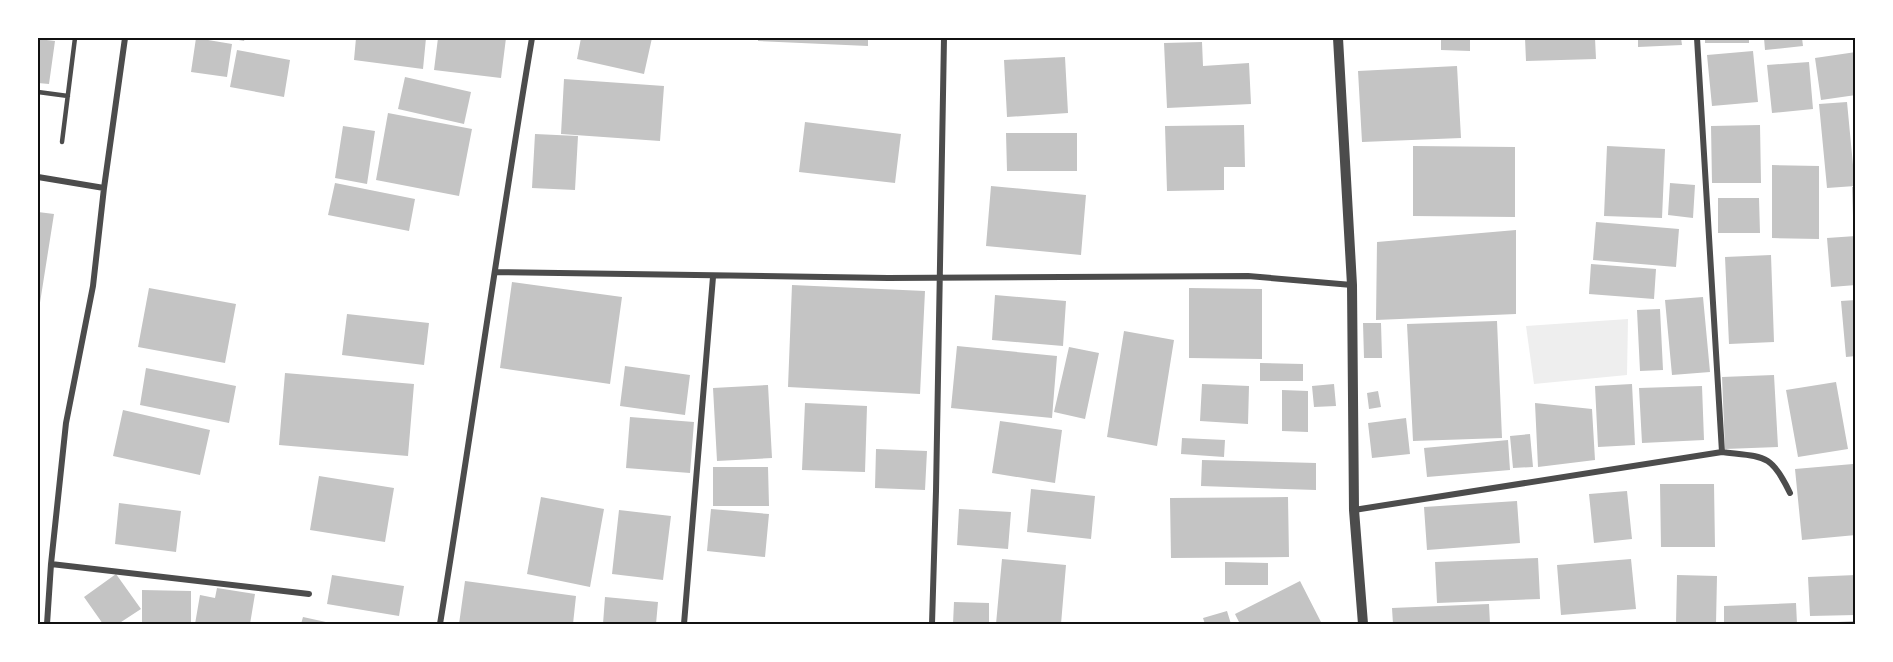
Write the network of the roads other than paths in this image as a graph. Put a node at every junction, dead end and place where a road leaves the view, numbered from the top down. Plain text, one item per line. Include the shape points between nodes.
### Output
1 (75, 38) edge
2 (125, 38) edge
3 (532, 38) edge
4 (944, 38) edge
5 (1338, 38) edge
6 (1696, 38) edge
7 (38, 92) edge
8 (68, 96) junction
9 (63, 142) dead end
10 (38, 177) edge
11 (104, 188) junction
12 (495, 272) junction
13 (713, 277) junction
14 (940, 278) junction
15 (1352, 285) junction
16 (1722, 452) junction
17 (1790, 493) dead end
18 (1354, 510) junction
19 (51, 564) junction
20 (309, 594) dead end
21 (48, 624) edge
22 (440, 624) edge
23 (684, 624) edge
24 (932, 624) edge
25 (1364, 624) edge

1 - 8 lane
2 - 11 street
3 - 12 street
4 - 14 street
5 - 15 street
6 - 16 street
7 - 8 lane
8 - 9 lane
10 - 11 street
11 - 19 street via 93,286 66,423
12 - 13 street
12 - 22 street
13 - 14 street
13 - 23 street
14 - 15 street via 1248,276
14 - 24 street
15 - 18 street
16 - 17 street via 1772,462
16 - 18 street
18 - 25 street
19 - 20 street
19 - 21 street

